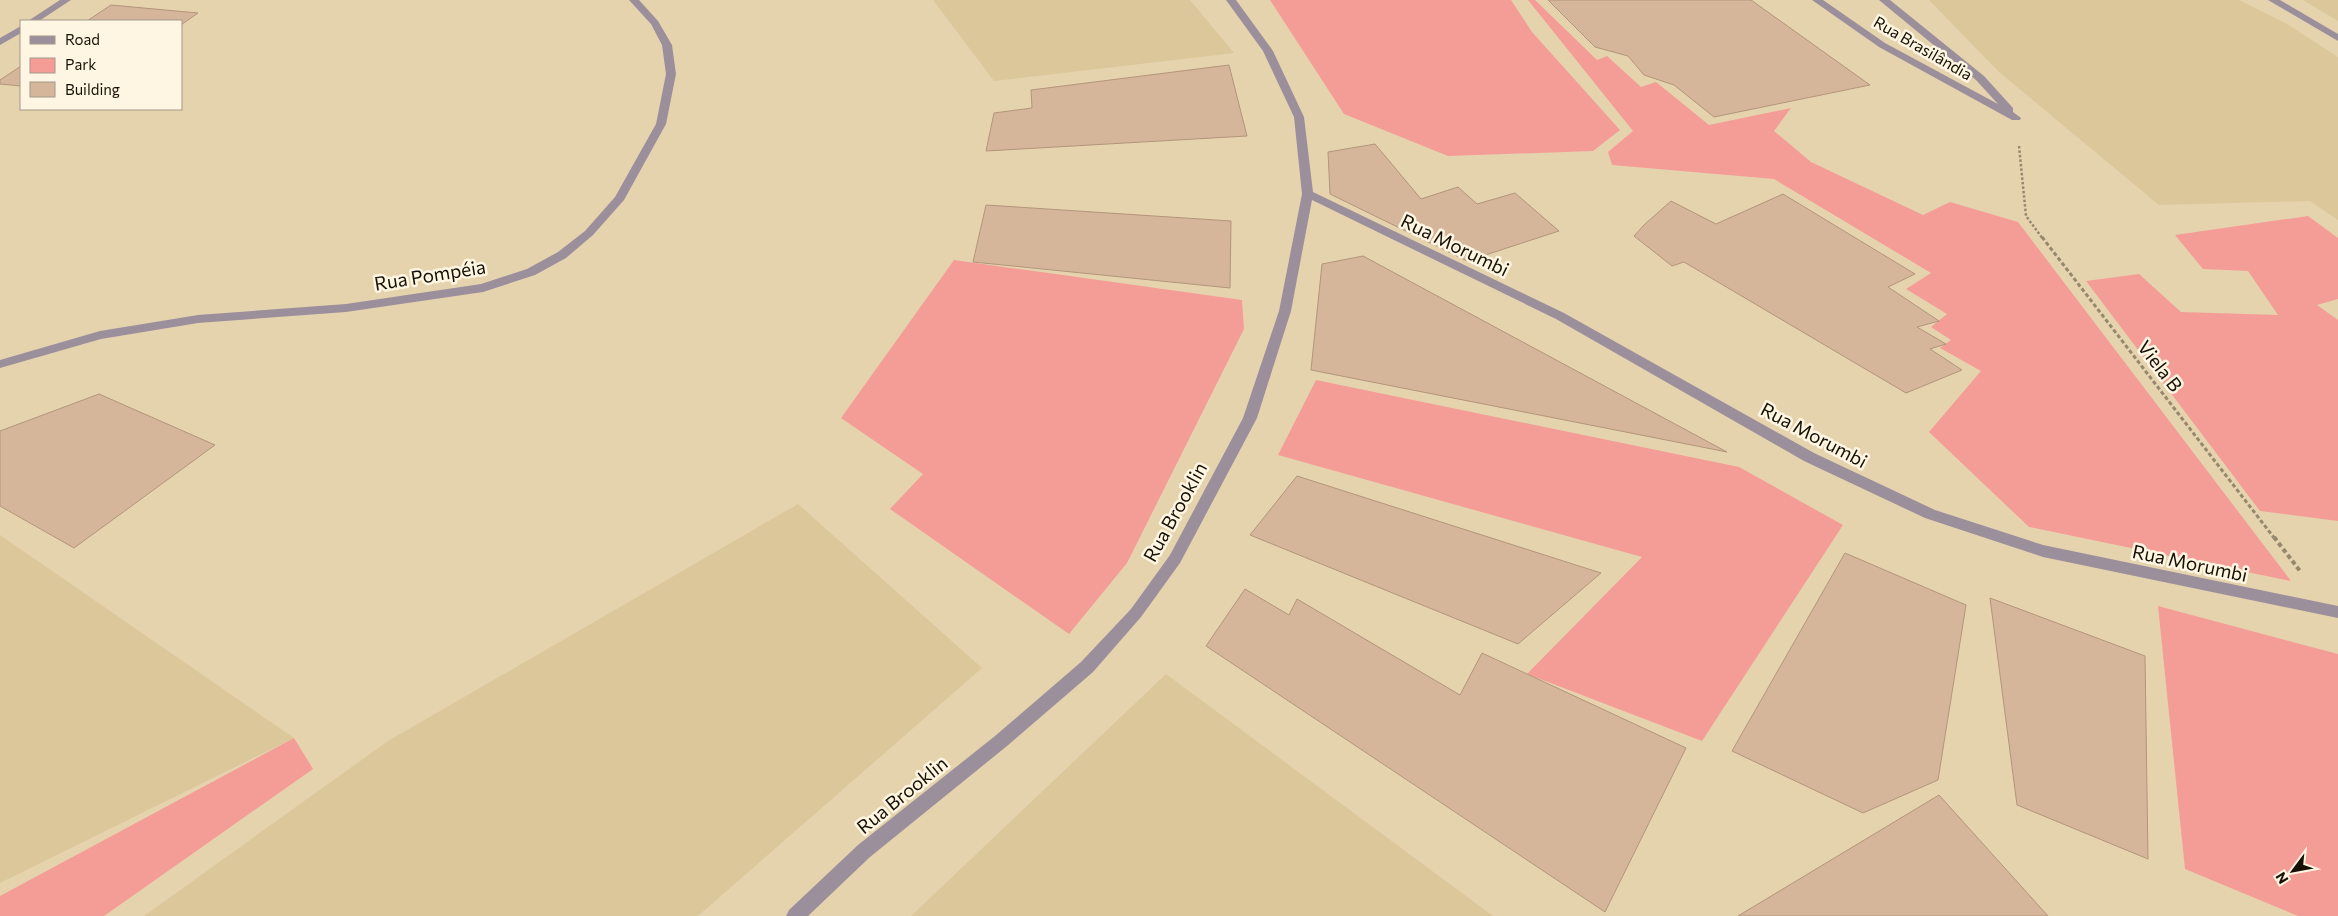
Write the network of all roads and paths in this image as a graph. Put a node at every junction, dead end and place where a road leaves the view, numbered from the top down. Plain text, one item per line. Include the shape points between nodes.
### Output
1 (66, 0) edge
2 (634, 0) edge
3 (1231, 0) edge
4 (1817, 0) edge
5 (1884, 0) edge
6 (2273, 0) edge
7 (35, 20) edge
8 (20, 30) edge
9 (2338, 38) edge
10 (0, 42) edge
11 (2016, 118) junction
12 (1308, 194) junction
13 (0, 364) edge
14 (2335, 611) edge
15 (795, 916) edge

1 - 7 street
2 - 13 street, Rua Pompéia via 655,23 667,45 671,74 661,124 620,198 589,233 562,255 531,272 483,288 346,308 189,321 100,335
3 - 12 street, Rua Brooklin via 1268,51 1299,117
4 - 11 street, Rua Brasilândia via 1882,45
5 - 11 street via 1980,78
6 - 9 street
8 - 10 street
11 - 14 path, Viela B via 2026,216
12 - 14 street, Rua Morumbi via 1560,316 1809,457 1930,514 2043,552
12 - 15 street, Rua Brooklin via 1285,311 1250,418 1176,559 1136,613 1087,667 864,851

